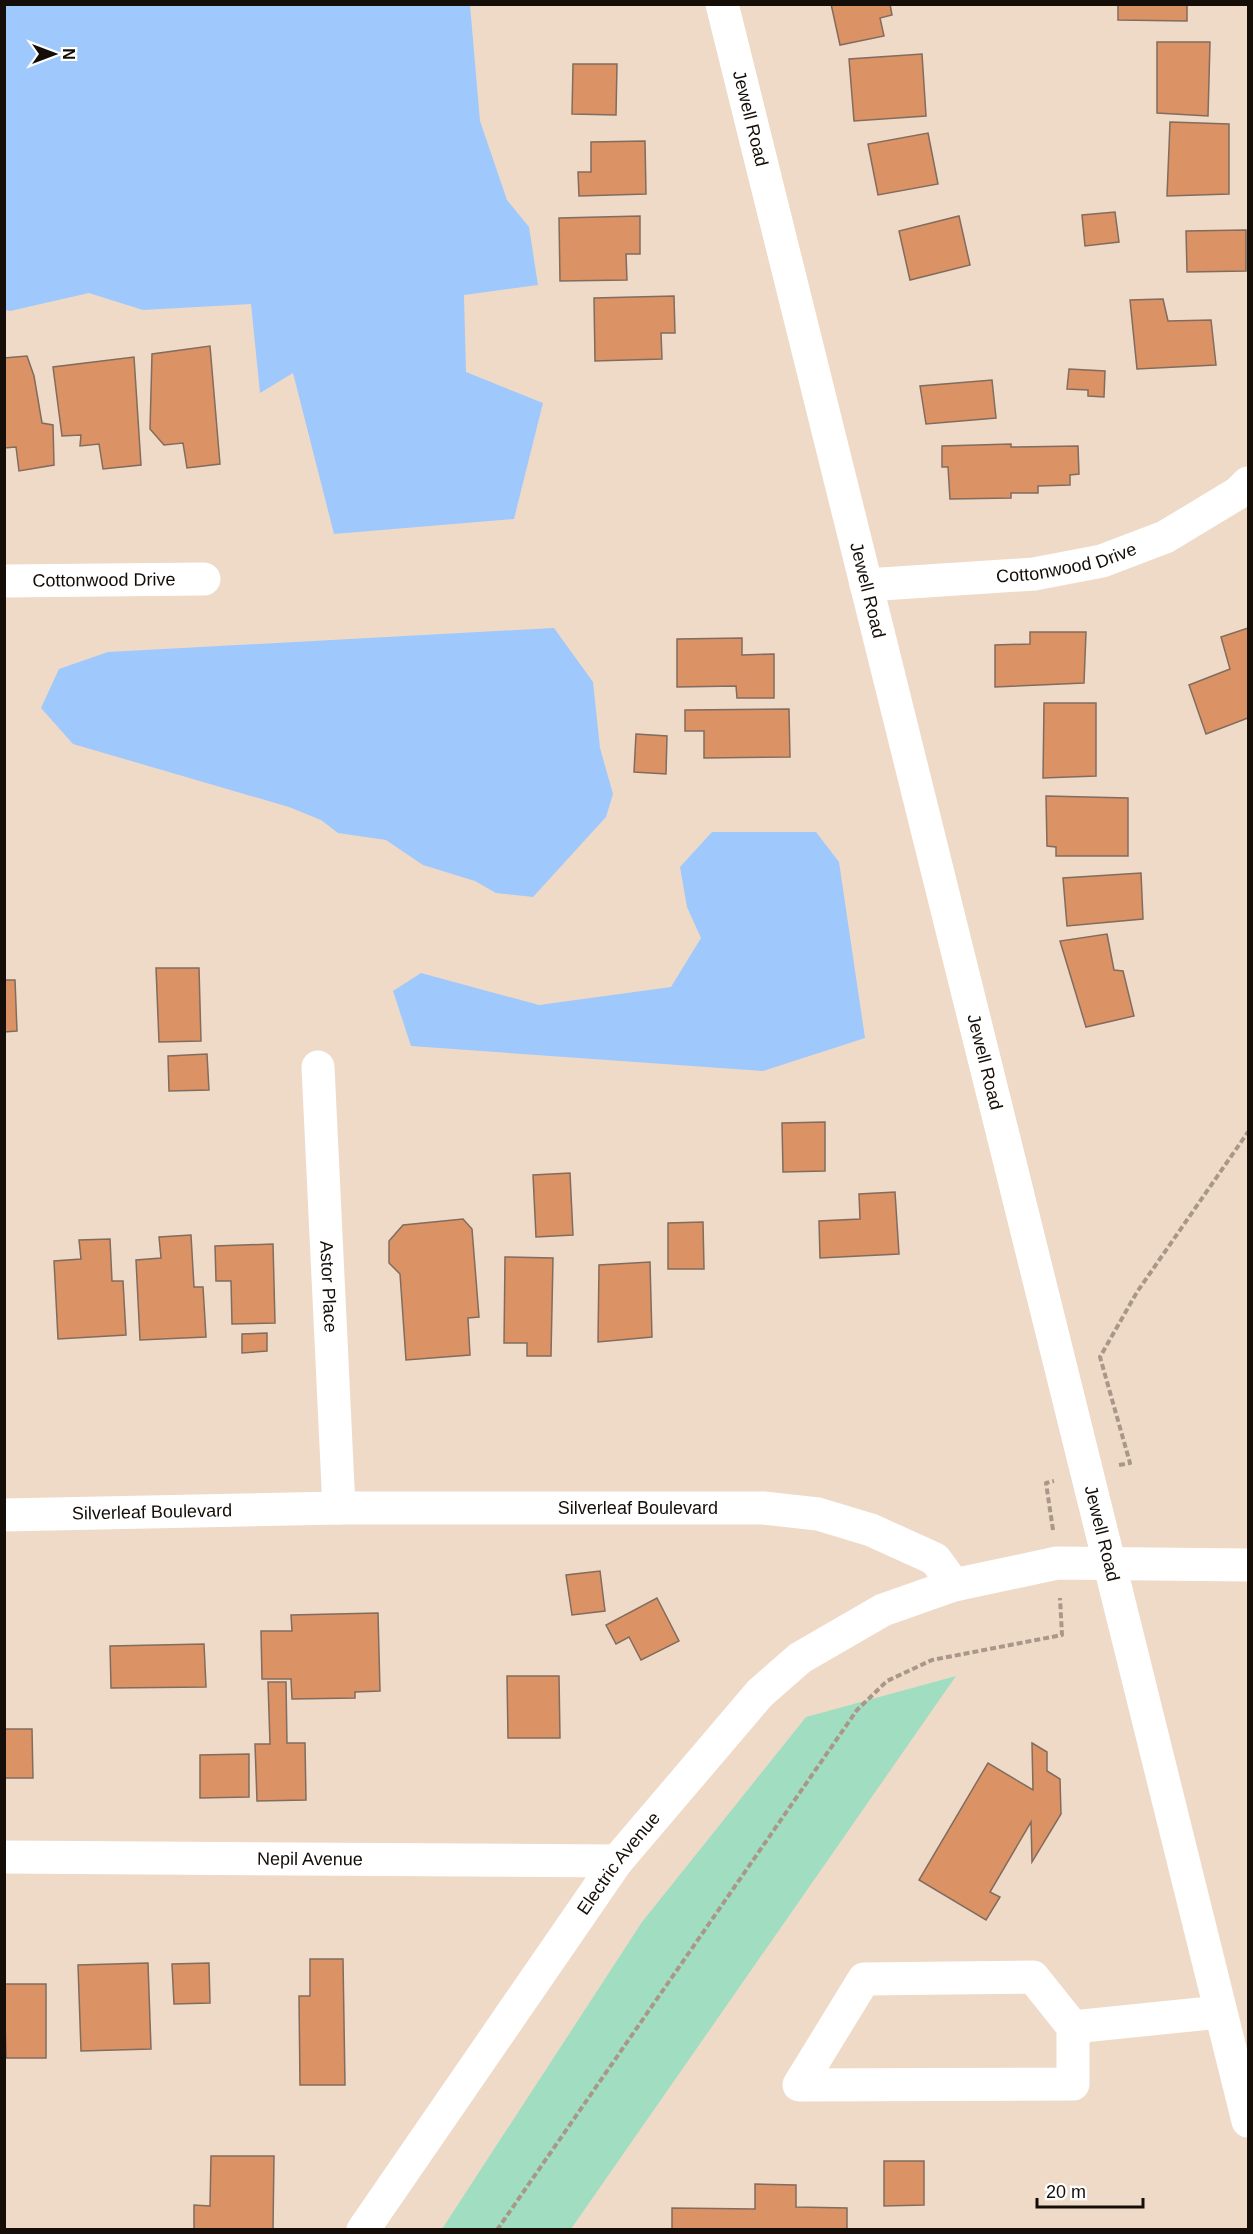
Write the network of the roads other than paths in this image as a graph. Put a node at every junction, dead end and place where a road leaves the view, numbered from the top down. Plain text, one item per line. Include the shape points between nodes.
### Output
1 (722, 4) edge
2 (1248, 483) edge
3 (204, 579) dead end
4 (4, 581) edge
5 (866, 585) junction
6 (318, 1067) dead end
7 (339, 1508) junction
8 (4, 1515) edge
9 (1109, 1562) junction
10 (1248, 1565) edge
11 (954, 1585) junction
12 (4, 1857) edge
13 (617, 1861) junction
14 (1220, 2012) junction
15 (1073, 2027) junction
16 (1248, 2121) edge
17 (363, 2229) edge

1 - 5 street, Jewell Road
2 - 5 street, Cottonwood Drive via 1165,537 1102,561 1034,574
3 - 4 street, Cottonwood Drive
5 - 9 street, Jewell Road
6 - 7 street, Astor Place
7 - 8 street, Silverleaf Boulevard
7 - 11 street, Silverleaf Boulevard via 763,1508 818,1514 871,1530 935,1559
9 - 10 street
9 - 11 street via 1057,1563
9 - 14 street, Jewell Road
11 - 13 street, Electric Avenue via 883,1610 800,1658 760,1693
12 - 13 street, Nepil Avenue
13 - 17 street, Electric Avenue
14 - 15 street
14 - 16 street, Jewell Road
15 - 15 street via 1073,2084 799,2085 864,1979 1033,1977

